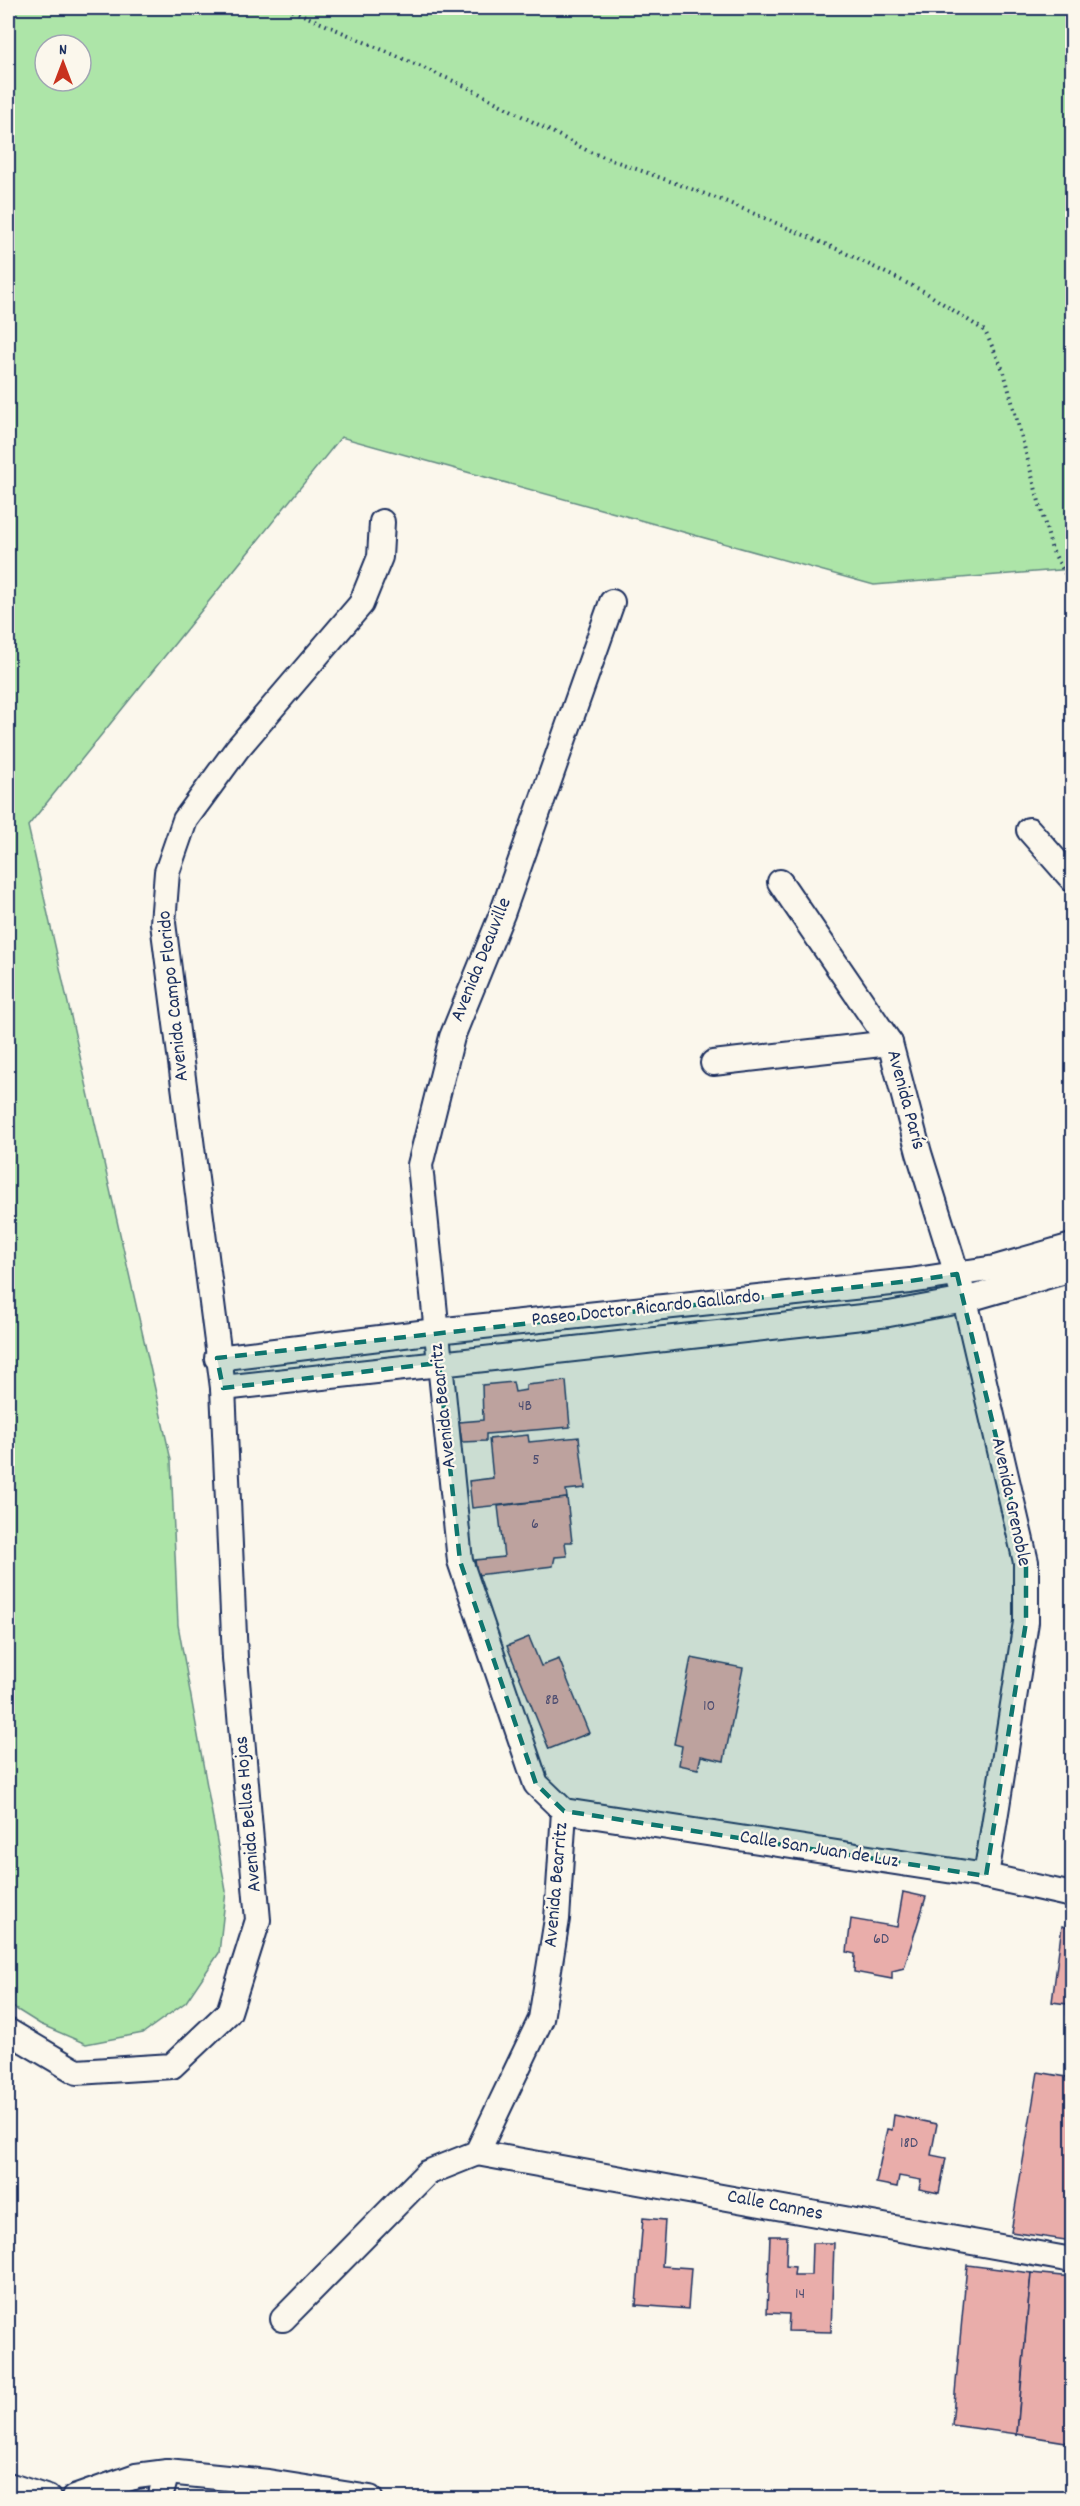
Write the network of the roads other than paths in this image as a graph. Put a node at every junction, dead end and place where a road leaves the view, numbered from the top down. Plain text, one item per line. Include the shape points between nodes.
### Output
1 (382, 522) dead end
2 (612, 602) dead end
3 (1029, 830) dead end
4 (1072, 879) edge
5 (780, 882) dead end
6 (890, 1043) junction
7 (713, 1063) dead end
8 (1072, 1246) edge
9 (1072, 1269) edge
10 (957, 1274) junction
11 (965, 1300) junction
12 (436, 1331) junction
13 (217, 1358) junction
14 (440, 1363) junction
15 (223, 1388) junction
16 (564, 1811) junction
17 (986, 1876) junction
18 (1072, 1895) edge
19 (8, 2031) edge
20 (477, 2153) junction
21 (1072, 2260) edge
22 (283, 2319) dead end
23 (167, 2472) junction
24 (8, 2484) edge
25 (48, 2499) edge
26 (74, 2499) edge
27 (160, 2499) edge
28 (370, 2499) edge

1 - 13 street, Avenida Campo Florido via 380,557 361,604 237,749 185,820 167,872 163,924
2 - 12 street, Avenida Deauville via 502,914 452,1037 434,1102 420,1165
3 - 4 street
5 - 6 street, Avenida París
6 - 7 street
6 - 10 street, Avenida París
8 - 10 street, Paseo Doctor Ricardo Gallardo via 995,1268
9 - 11 street, Paseo Doctor Ricardo Gallardo
10 - 11 street, Avenida Grenoble
10 - 12 street, Paseo Doctor Ricardo Gallardo
11 - 14 street, Paseo Doctor Ricardo Gallardo via 889,1314
11 - 17 street, Avenida Grenoble via 1026,1562 1026,1622
12 - 13 street, Paseo Doctor Ricardo Gallardo
12 - 14 street, Avenida Bearritz
13 - 15 street, Avenida Bellas Hojas
14 - 15 street, Paseo Doctor Ricardo Gallardo
14 - 16 street, Avenida Bearritz via 460,1561 536,1784
15 - 19 street, Avenida Bellas Hojas via 235,1658 258,1920 229,2012 172,2066 77,2072
16 - 17 street, Calle San Juan de Luz
16 - 20 street, Avenida Bearritz via 557,1919 541,2019
17 - 18 street, Calle San Juan de Luz
20 - 21 street, Calle Cannes
20 - 22 street via 427,2173
23 - 26 street via 136,2476
23 - 27 street
23 - 28 street via 268,2482
24 - 25 street

